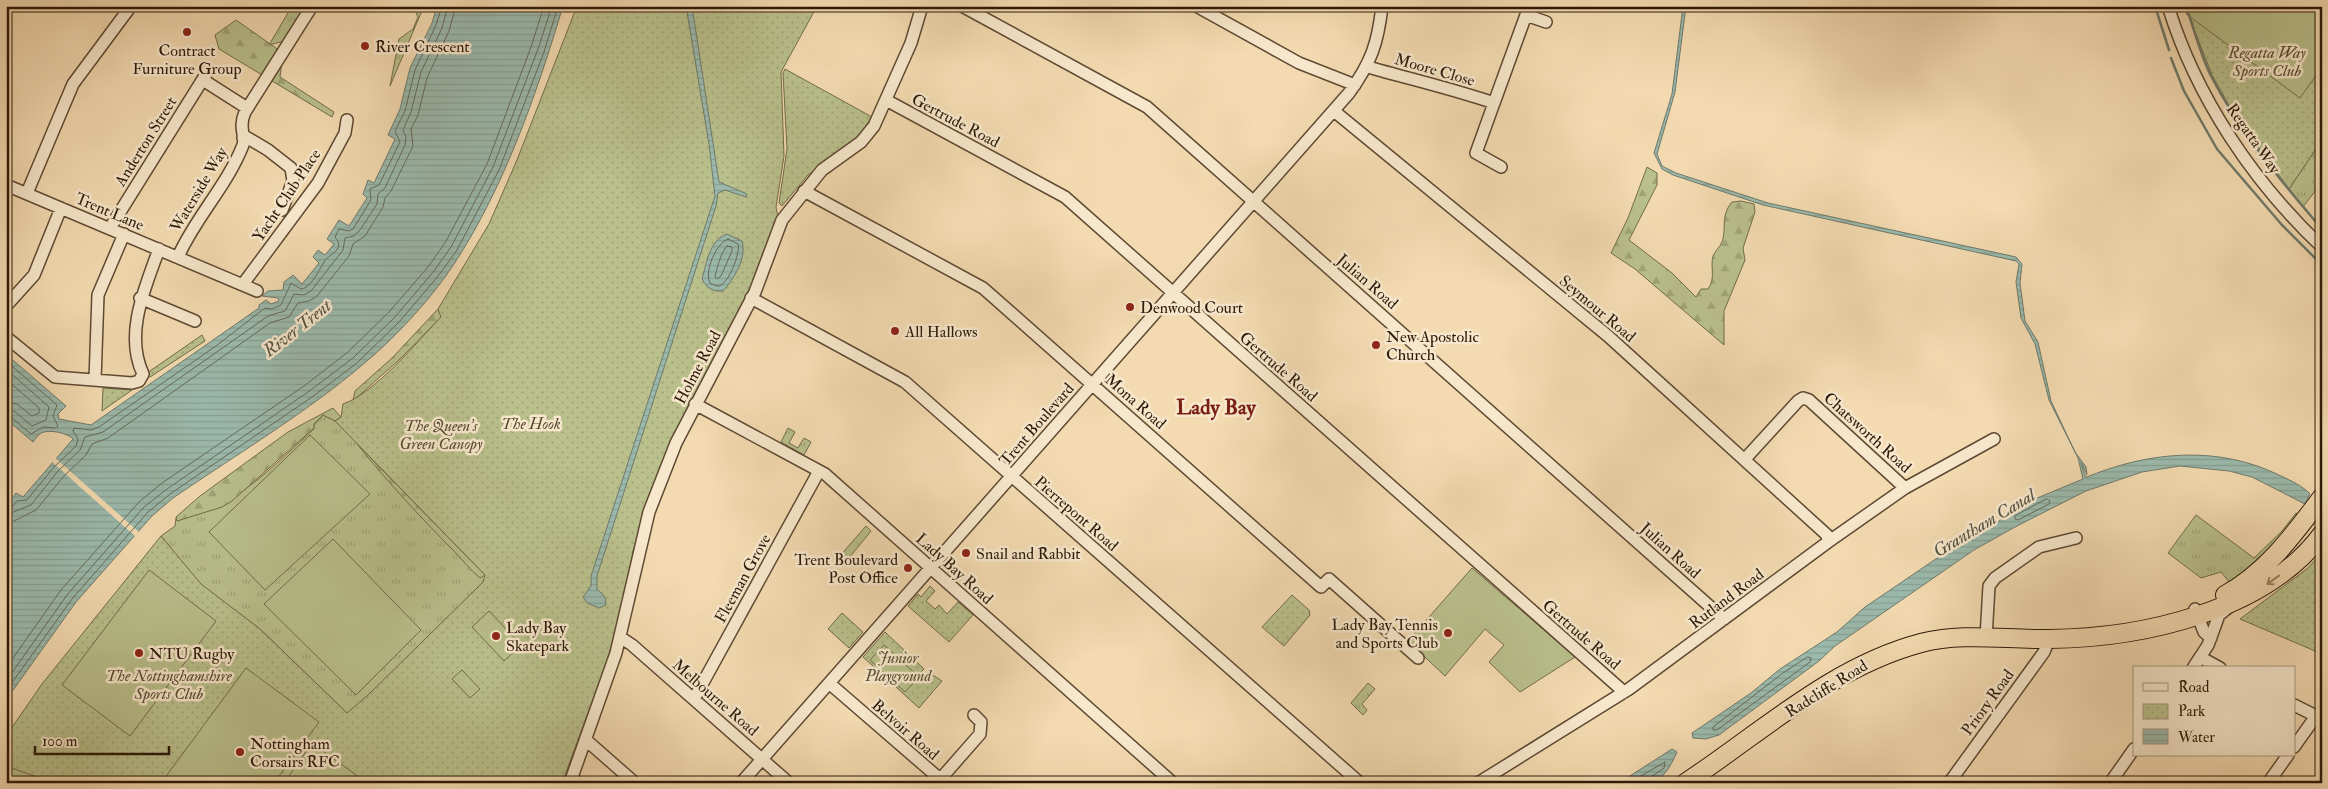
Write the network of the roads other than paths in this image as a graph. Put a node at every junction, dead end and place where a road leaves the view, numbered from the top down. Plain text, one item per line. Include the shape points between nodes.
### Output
1 (132, 6) edge
2 (312, 6) edge
3 (922, 6) edge
4 (962, 6) edge
5 (1196, 6) edge
6 (1382, 6) edge
7 (2168, 6) edge
8 (1546, 22) dead end
9 (1368, 67) junction
10 (1355, 85) junction
11 (886, 100) junction
12 (1494, 103) junction
13 (247, 108) junction
14 (1334, 111) junction
15 (347, 120) dead end
16 (243, 138) junction
17 (1501, 167) dead end
18 (6, 185) edge
19 (804, 190) junction
20 (27, 194) junction
21 (1254, 202) junction
22 (61, 208) junction
23 (282, 210) dead end
24 (110, 228) junction
25 (124, 234) junction
26 (2322, 247) edge
27 (159, 249) junction
28 (178, 257) junction
29 (243, 284) junction
30 (256, 290) dead end
31 (1173, 293) junction
32 (140, 298) junction
33 (752, 298) junction
34 (6, 306) edge
35 (195, 321) dead end
36 (6, 337) edge
37 (95, 380) junction
38 (1092, 385) junction
39 (695, 404) junction
40 (1994, 439) dead end
41 (1745, 459) junction
42 (819, 471) junction
43 (1012, 476) junction
44 (1906, 488) junction
45 (2322, 497) edge
46 (2322, 534) edge
47 (2076, 538) dead end
48 (1828, 542) junction
49 (930, 568) junction
50 (2238, 599) junction
51 (2196, 612) junction
52 (1724, 619) junction
53 (620, 637) junction
54 (1986, 638) junction
55 (2211, 638) junction
56 (2049, 639) junction
57 (2200, 657) junction
58 (1418, 658) dead end
59 (2194, 666) edge
60 (2216, 666) edge
61 (829, 683) junction
62 (1624, 692) junction
63 (694, 699) junction
64 (2296, 706) edge
65 (974, 715) dead end
66 (2319, 718) edge
67 (586, 740) junction
68 (2296, 744) edge
69 (2133, 750) edge
70 (2287, 756) edge
71 (762, 759) junction
72 (938, 781) edge
73 (570, 783) edge
74 (635, 783) edge
75 (741, 783) edge
76 (789, 783) edge
77 (1173, 783) edge
78 (1360, 783) edge
79 (1478, 783) edge
80 (1685, 783) edge
81 (1949, 783) edge
82 (2110, 783) edge
83 (2268, 783) edge

1 - 20 street via 73,84
2 - 13 street, Waterside Way
3 - 11 street, Holme Road via 911,43
4 - 21 street, Julian Road via 1147,107
5 - 10 street via 1298,63
6 - 9 street, Trent Boulevard via 1375,49
7 - 26 street, Regatta Way via 2186,56 2210,104 2263,181
8 - 12 street via 1526,15
9 - 10 street, Trent Boulevard
9 - 12 street, Moore Close
10 - 14 street, Trent Boulevard
11 - 19 street, Holme Road via 874,126 861,142 822,170
11 - 31 street, Gertrude Road via 1065,197
12 - 17 street via 1476,153
13 - 16 street, Waterside Way via 241,122
13 - 24 street, Anderton Street via 206,75
14 - 21 street, Trent Boulevard
14 - 41 street, Seymour Road via 1608,336
15 - 29 street, Yacht Club Place via 345,133 318,183
16 - 23 street via 268,150 291,168 293,181
16 - 28 street, Waterside Way via 244,143 193,226
18 - 20 street, Trent Lane
19 - 33 street, Holme Road via 778,229
19 - 38 street, Mona Road via 983,288
20 - 22 street, Trent Lane
21 - 31 street, Trent Boulevard
21 - 52 street, Julian Road
22 - 24 street, Trent Lane
22 - 34 street via 34,275
24 - 25 street, Trent Lane
25 - 27 street, Trent Lane
25 - 37 street via 98,295
27 - 28 street, Trent Lane
27 - 32 street
28 - 29 street, Trent Lane via 212,266
29 - 30 street, Trent Lane
31 - 38 street, Trent Boulevard
31 - 62 street, Gertrude Road
32 - 35 street
32 - 37 street via 135,352 143,377 132,383
33 - 39 street, Holme Road
33 - 43 street, Pierrepont Road via 905,382
36 - 37 street via 52,376
38 - 43 street, Trent Boulevard
38 - 58 street, Mona Road via 1321,587 1329,579
39 - 42 street, Lady Bay Road
39 - 53 street, Holme Road via 649,512
40 - 44 street, Rutland Road
41 - 44 street, Chatsworth Road via 1803,398
41 - 48 street, Seymour Road via 1827,535
42 - 49 street, Lady Bay Road
42 - 63 street, Fleeman Grove
43 - 49 street, Trent Boulevard
43 - 78 street, Pierrepont Road
44 - 48 street, Rutland Road
45 - 51 highway, Radcliffe Road via 2290,540 2256,574
46 -> 50 highway, Radcliffe Road via 2303,555 2265,585
47 - 54 street via 2038,547 1994,578 1989,586
48 - 52 street, Rutland Road
49 - 61 street, Trent Boulevard
49 - 77 street, Lady Bay Road
50 - 51 highway, Radcliffe Road
50 - 55 street via 2219,615
51 - 55 street via 2204,632
51 - 56 highway, Radcliffe Road via 2104,634
52 - 62 street, Rutland Road
53 - 63 street, Melbourne Road
53 - 67 street, Holme Road
54 - 56 highway, Radcliffe Road
54 - 80 highway, Radcliffe Road via 1952,638 1922,643 1871,660 1832,681
55 - 57 street
56 - 81 street, Priory Road via 2044,652
57 - 59 street
57 - 60 street
61 - 71 street, Trent Boulevard
61 - 72 street, Belvoir Road
62 - 79 street, Rutland Road
63 - 71 street, Melbourne Road
64 - 66 street
65 - 72 street via 981,722 980,734
66 - 68 street
67 - 73 street, Holme Road
67 - 74 street
69 - 82 street
70 - 83 street
71 - 75 street, Trent Boulevard
71 - 76 street, Melbourne Road

